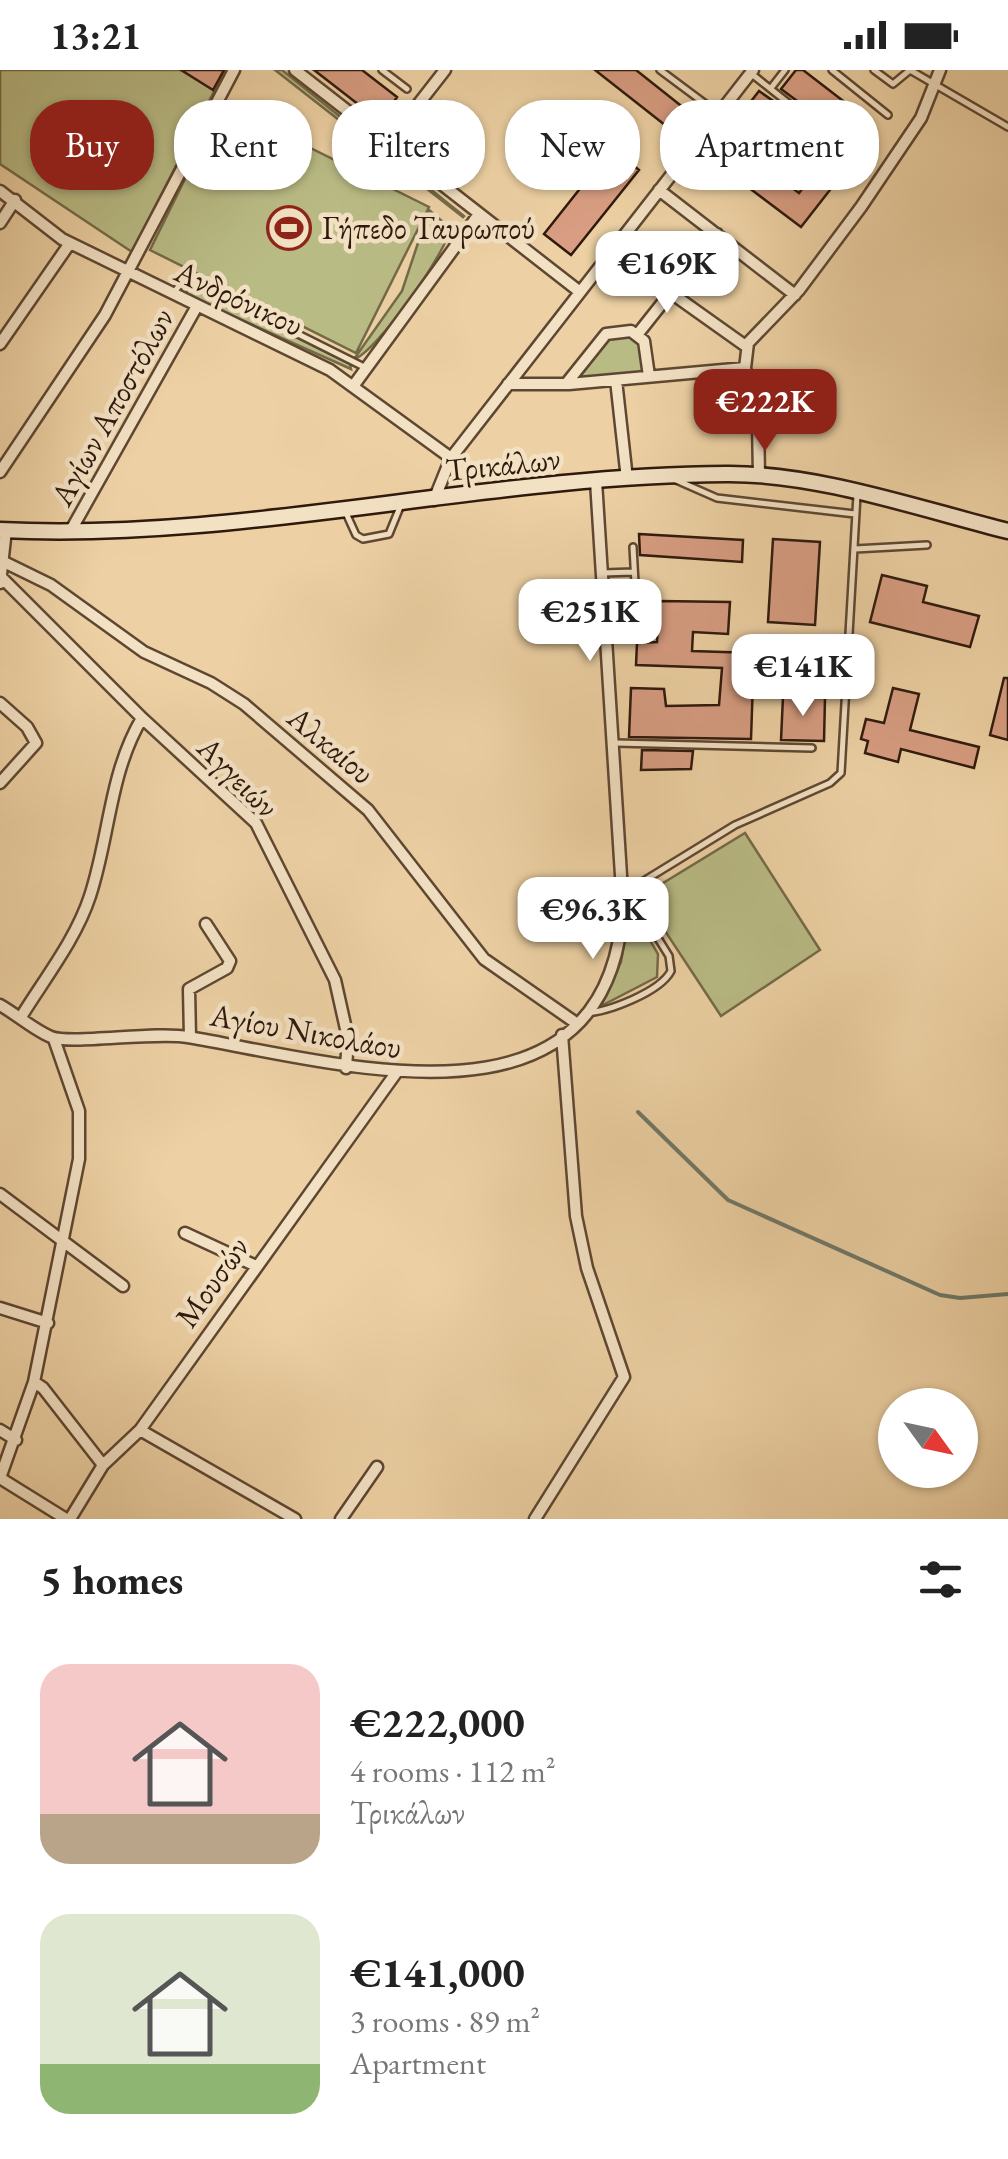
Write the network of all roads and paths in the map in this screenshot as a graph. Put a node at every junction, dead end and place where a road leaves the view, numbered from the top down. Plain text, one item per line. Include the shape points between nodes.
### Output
1 (234, 70) edge
2 (382, 70) edge
3 (445, 70) edge
4 (660, 70) edge
5 (784, 70) edge
6 (832, 70) edge
7 (874, 70) edge
8 (940, 70) edge
9 (297, 71) edge
10 (752, 71) edge
11 (771, 88) junction
12 (935, 88) junction
13 (407, 89) dead end
14 (334, 100) edge
15 (422, 100) edge
16 (700, 100) edge
17 (729, 100) edge
18 (786, 100) edge
19 (888, 115) dead end
20 (1008, 127) edge
21 (448, 190) edge
22 (659, 190) joint
23 (0, 191) edge
24 (15, 200) junction
25 (479, 214) junction
26 (0, 223) edge
27 (717, 234) junction
28 (70, 244) junction
29 (612, 251) junction
30 (128, 272) junction
31 (580, 292) junction
32 (173, 294) junction
33 (671, 294) junction
34 (795, 295) junction
35 (197, 306) junction
36 (637, 335) junction
37 (0, 344) edge
38 (746, 348) junction
39 (366, 368) junction
40 (745, 368) junction
41 (649, 376) junction
42 (616, 380) junction
43 (508, 384) junction
44 (566, 384) junction
45 (354, 385) junction
46 (451, 458) junction
47 (0, 472) edge
48 (759, 475) junction
49 (669, 477) junction
50 (627, 480) junction
51 (596, 481) junction
52 (857, 494) junction
53 (434, 500) junction
54 (401, 504) junction
55 (344, 509) junction
56 (856, 514) junction
57 (3, 530) edge
58 (1008, 531) edge
59 (70, 532) junction
60 (927, 544) dead end
61 (633, 547) dead end
62 (855, 550) junction
63 (6, 563) junction
64 (634, 572) junction
65 (603, 573) junction
66 (1, 579) edge
67 (638, 637) dead end
68 (0, 703) edge
69 (142, 718) junction
70 (616, 743) junction
71 (812, 748) dead end
72 (0, 783) edge
73 (626, 890) junction
74 (206, 924) dead end
75 (0, 1005) edge
76 (585, 1013) junction
77 (21, 1017) junction
78 (576, 1023) junction
79 (562, 1035) junction
80 (190, 1037) junction
81 (54, 1038) junction
82 (346, 1068) junction
83 (396, 1073) junction
84 (0, 1194) edge
85 (185, 1232) dead end
86 (62, 1237) junction
87 (254, 1265) junction
88 (123, 1286) dead end
89 (0, 1308) edge
90 (48, 1323) junction
91 (34, 1382) junction
92 (0, 1430) edge
93 (140, 1430) junction
94 (16, 1440) junction
95 (102, 1465) junction
96 (377, 1467) dead end
97 (0, 1478) edge
98 (279, 1516) edge
99 (68, 1519) edge
100 (295, 1519) edge
101 (340, 1519) edge
102 (535, 1519) edge

1 - 30 street
2 - 13 lane
3 - 15 street
4 - 16 lane
5 - 11 lane
6 - 19 lane
7 - 12 lane via 893,84 910,70
8 - 12 street
9 - 14 street
10 - 11 lane
10 - 17 street
11 - 18 lane
12 - 20 lane
12 - 34 street
21 - 25 street
22 - 27 street
22 - 29 street
23 - 24 street, Ανδρόνικου
24 - 26 street
24 - 28 street, Ανδρόνικου
25 - 31 street
25 - 39 street
27 - 33 street
27 - 34 street
28 - 30 street, Ανδρόνικου
28 - 37 street
29 - 31 street
29 - 33 street
30 - 32 street, Ανδρόνικου
30 - 47 street
31 - 43 street
32 - 35 street, Ανδρόνικου
32 - 39 lane via 182,281 198,284
33 - 36 street
33 - 38 street
34 - 38 street
35 - 45 street, Ανδρόνικου
35 - 59 street, Αγίων Αποστόλων
36 - 41 street via 644,341
36 - 44 street via 606,334
38 - 40 street
39 - 45 street
40 - 41 street
40 - 48 street via 758,421
41 - 42 street
42 - 44 street
42 - 50 street
43 - 44 street
43 - 46 street
45 - 46 street, Ανδρόνικου
46 - 53 street
48 - 49 main road, Τρικάλων
48 - 52 main road, Τρικάλων
49 - 50 main road, Τρικάλων
49 - 56 lane via 717,498
50 - 51 main road, Τρικάλων
51 - 53 main road, Τρικάλων
51 - 65 street, Αγίου Νικολάου
52 - 56 lane
52 - 58 main road, Τρικάλων
53 - 54 main road, Τρικάλων
54 - 55 main road, Τρικάλων
54 - 55 lane via 389,534 363,539
55 - 59 main road, Τρικάλων via 168,530
56 - 62 lane
57 - 59 main road, Τρικάλων
57 - 63 street
60 - 62 lane
61 - 64 lane
62 - 73 lane via 841,773
63 - 66 street
63 - 78 street, Αλκαίου via 51,585 144,652 244,704 368,810 484,959
64 - 65 lane
64 - 67 lane
65 - 70 street, Αγίου Νικολάου
66 - 69 street, Αγγειών
68 - 72 street via 36,743
69 - 77 street via 117,769 89,900
69 - 82 street, Αγγειών via 260,829 334,980 348,1038
70 - 71 lane
70 - 73 street, Αγίου Νικολάου
73 - 76 street, Αγίου Νικολάου via 611,972
73 - 76 lane via 669,956 671,971 661,983
74 - 80 street via 230,961 188,989
75 - 77 street
76 - 78 street, Αγίου Νικολάου
77 - 81 street
78 - 79 street, Αγίου Νικολάου
79 - 83 street, Αγίου Νικολάου via 498,1068
79 - 102 street via 576,1216 624,1377
80 - 81 street, Αγίου Νικολάου
80 - 82 street, Αγίου Νικολάου
81 - 86 street via 80,1127 80,1159
82 - 83 street, Αγίου Νικολάου
83 - 87 street, Μουσών
84 - 86 street
85 - 87 street
86 - 88 street
86 - 90 street
87 - 93 street, Μουσών
89 - 90 street
90 - 91 street
91 - 94 street
91 - 95 street
92 - 94 street
93 - 95 street, Μουσών
93 - 98 street
94 - 97 street
95 - 99 street, Μουσών
96 - 101 street
97 - 99 street
98 - 100 street

